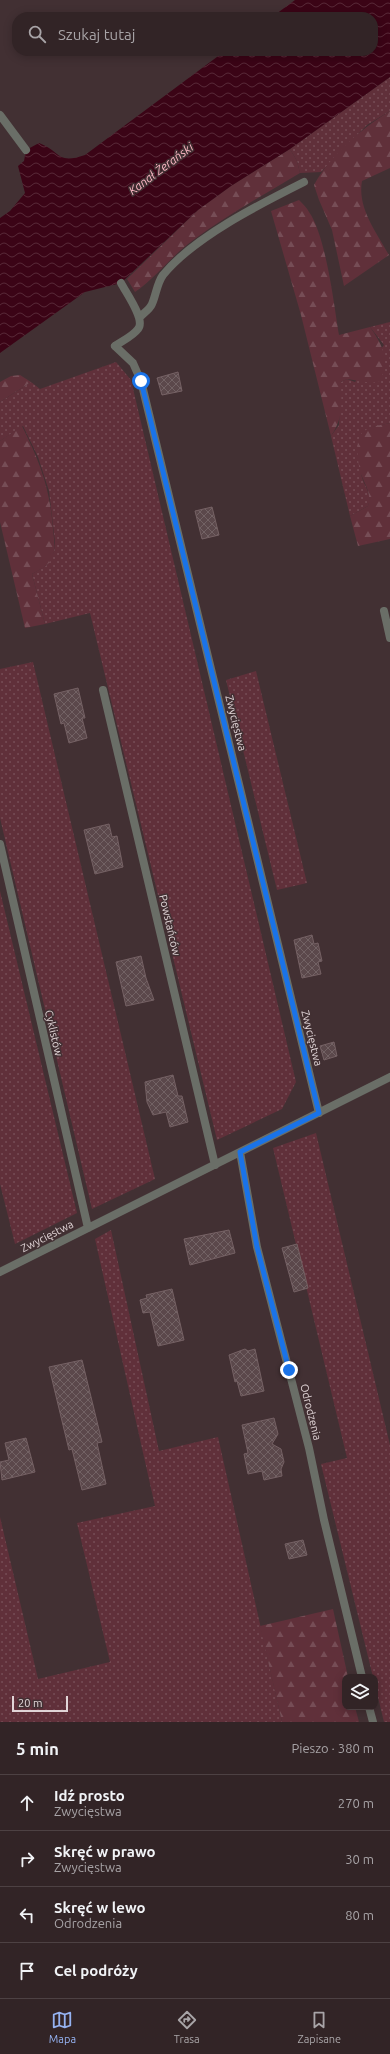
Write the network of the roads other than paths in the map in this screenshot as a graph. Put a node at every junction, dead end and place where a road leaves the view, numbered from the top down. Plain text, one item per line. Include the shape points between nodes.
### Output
1 (0, 115) edge
2 (26, 150) dead end
3 (304, 182) dead end
4 (121, 283) dead end
5 (140, 318) junction
6 (384, 611) dead end
7 (390, 638) edge
8 (103, 690) dead end
9 (0, 844) edge
10 (390, 1077) edge
11 (319, 1113) junction
12 (240, 1152) junction
13 (215, 1165) junction
14 (88, 1228) junction
15 (0, 1272) edge
16 (361, 1674) edge
17 (370, 1710) edge
18 (373, 1722) edge

1 - 2 street
3 - 5 street via 250,210 179,259 162,276 152,305
4 - 5 street
5 - 11 street, Zwycięstwa via 141,325 138,330 115,346 133,364 141,381
6 - 7 street
8 - 13 street, Powstańców
9 - 14 street, Cyklistów
10 - 11 street, Zwycięstwa
11 - 12 street, Zwycięstwa
12 - 13 street, Zwycięstwa
12 - 16 street, Odrodzenia via 257,1247 309,1448
13 - 14 street, Zwycięstwa
14 - 15 street, Zwycięstwa
17 - 18 street

